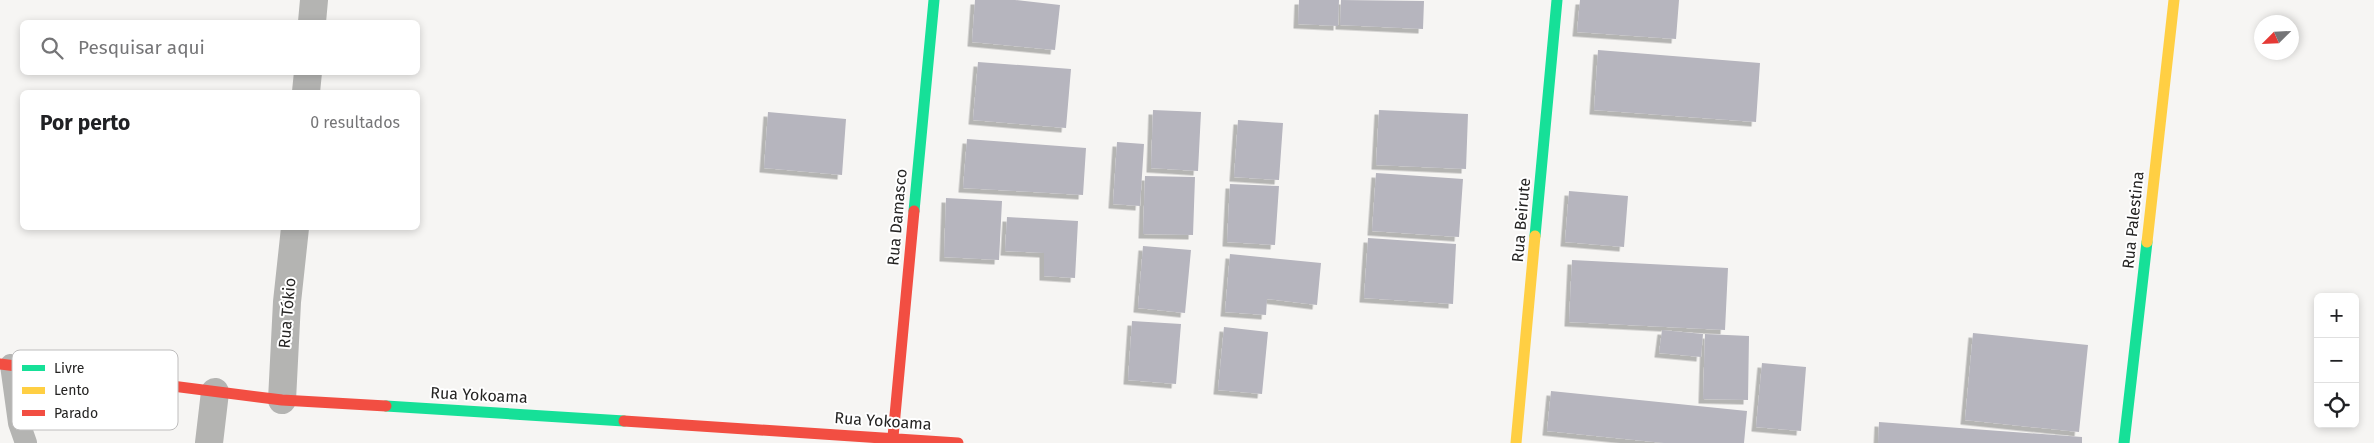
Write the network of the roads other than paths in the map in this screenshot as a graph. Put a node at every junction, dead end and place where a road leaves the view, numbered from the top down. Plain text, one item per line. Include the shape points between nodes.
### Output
1 (314, 0) edge
2 (934, 0) edge
3 (1557, 0) edge
4 (2174, 0) edge
5 (312, 20) edge
6 (308, 75) edge
7 (306, 90) edge
8 (295, 230) edge
9 (5, 364) edge
10 (178, 387) edge
11 (215, 392) junction
12 (12, 394) edge
13 (282, 400) junction
14 (21, 430) edge
15 (893, 437) junction
16 (26, 443) edge
17 (209, 443) edge
18 (958, 443) edge
19 (1516, 443) edge
20 (2124, 443) edge

1 - 5 street
2 - 15 street, Rua Damasco
3 - 19 street, Rua Beirute
4 - 20 street, Rua Palestina
6 - 7 street
8 - 13 street, Rua Tókio
9 - 12 lane
10 - 11 street, Rua Yokoama
11 - 13 street, Rua Yokoama
11 - 17 street
13 - 15 street, Rua Yokoama
14 - 16 lane
15 - 18 street, Rua Yokoama

